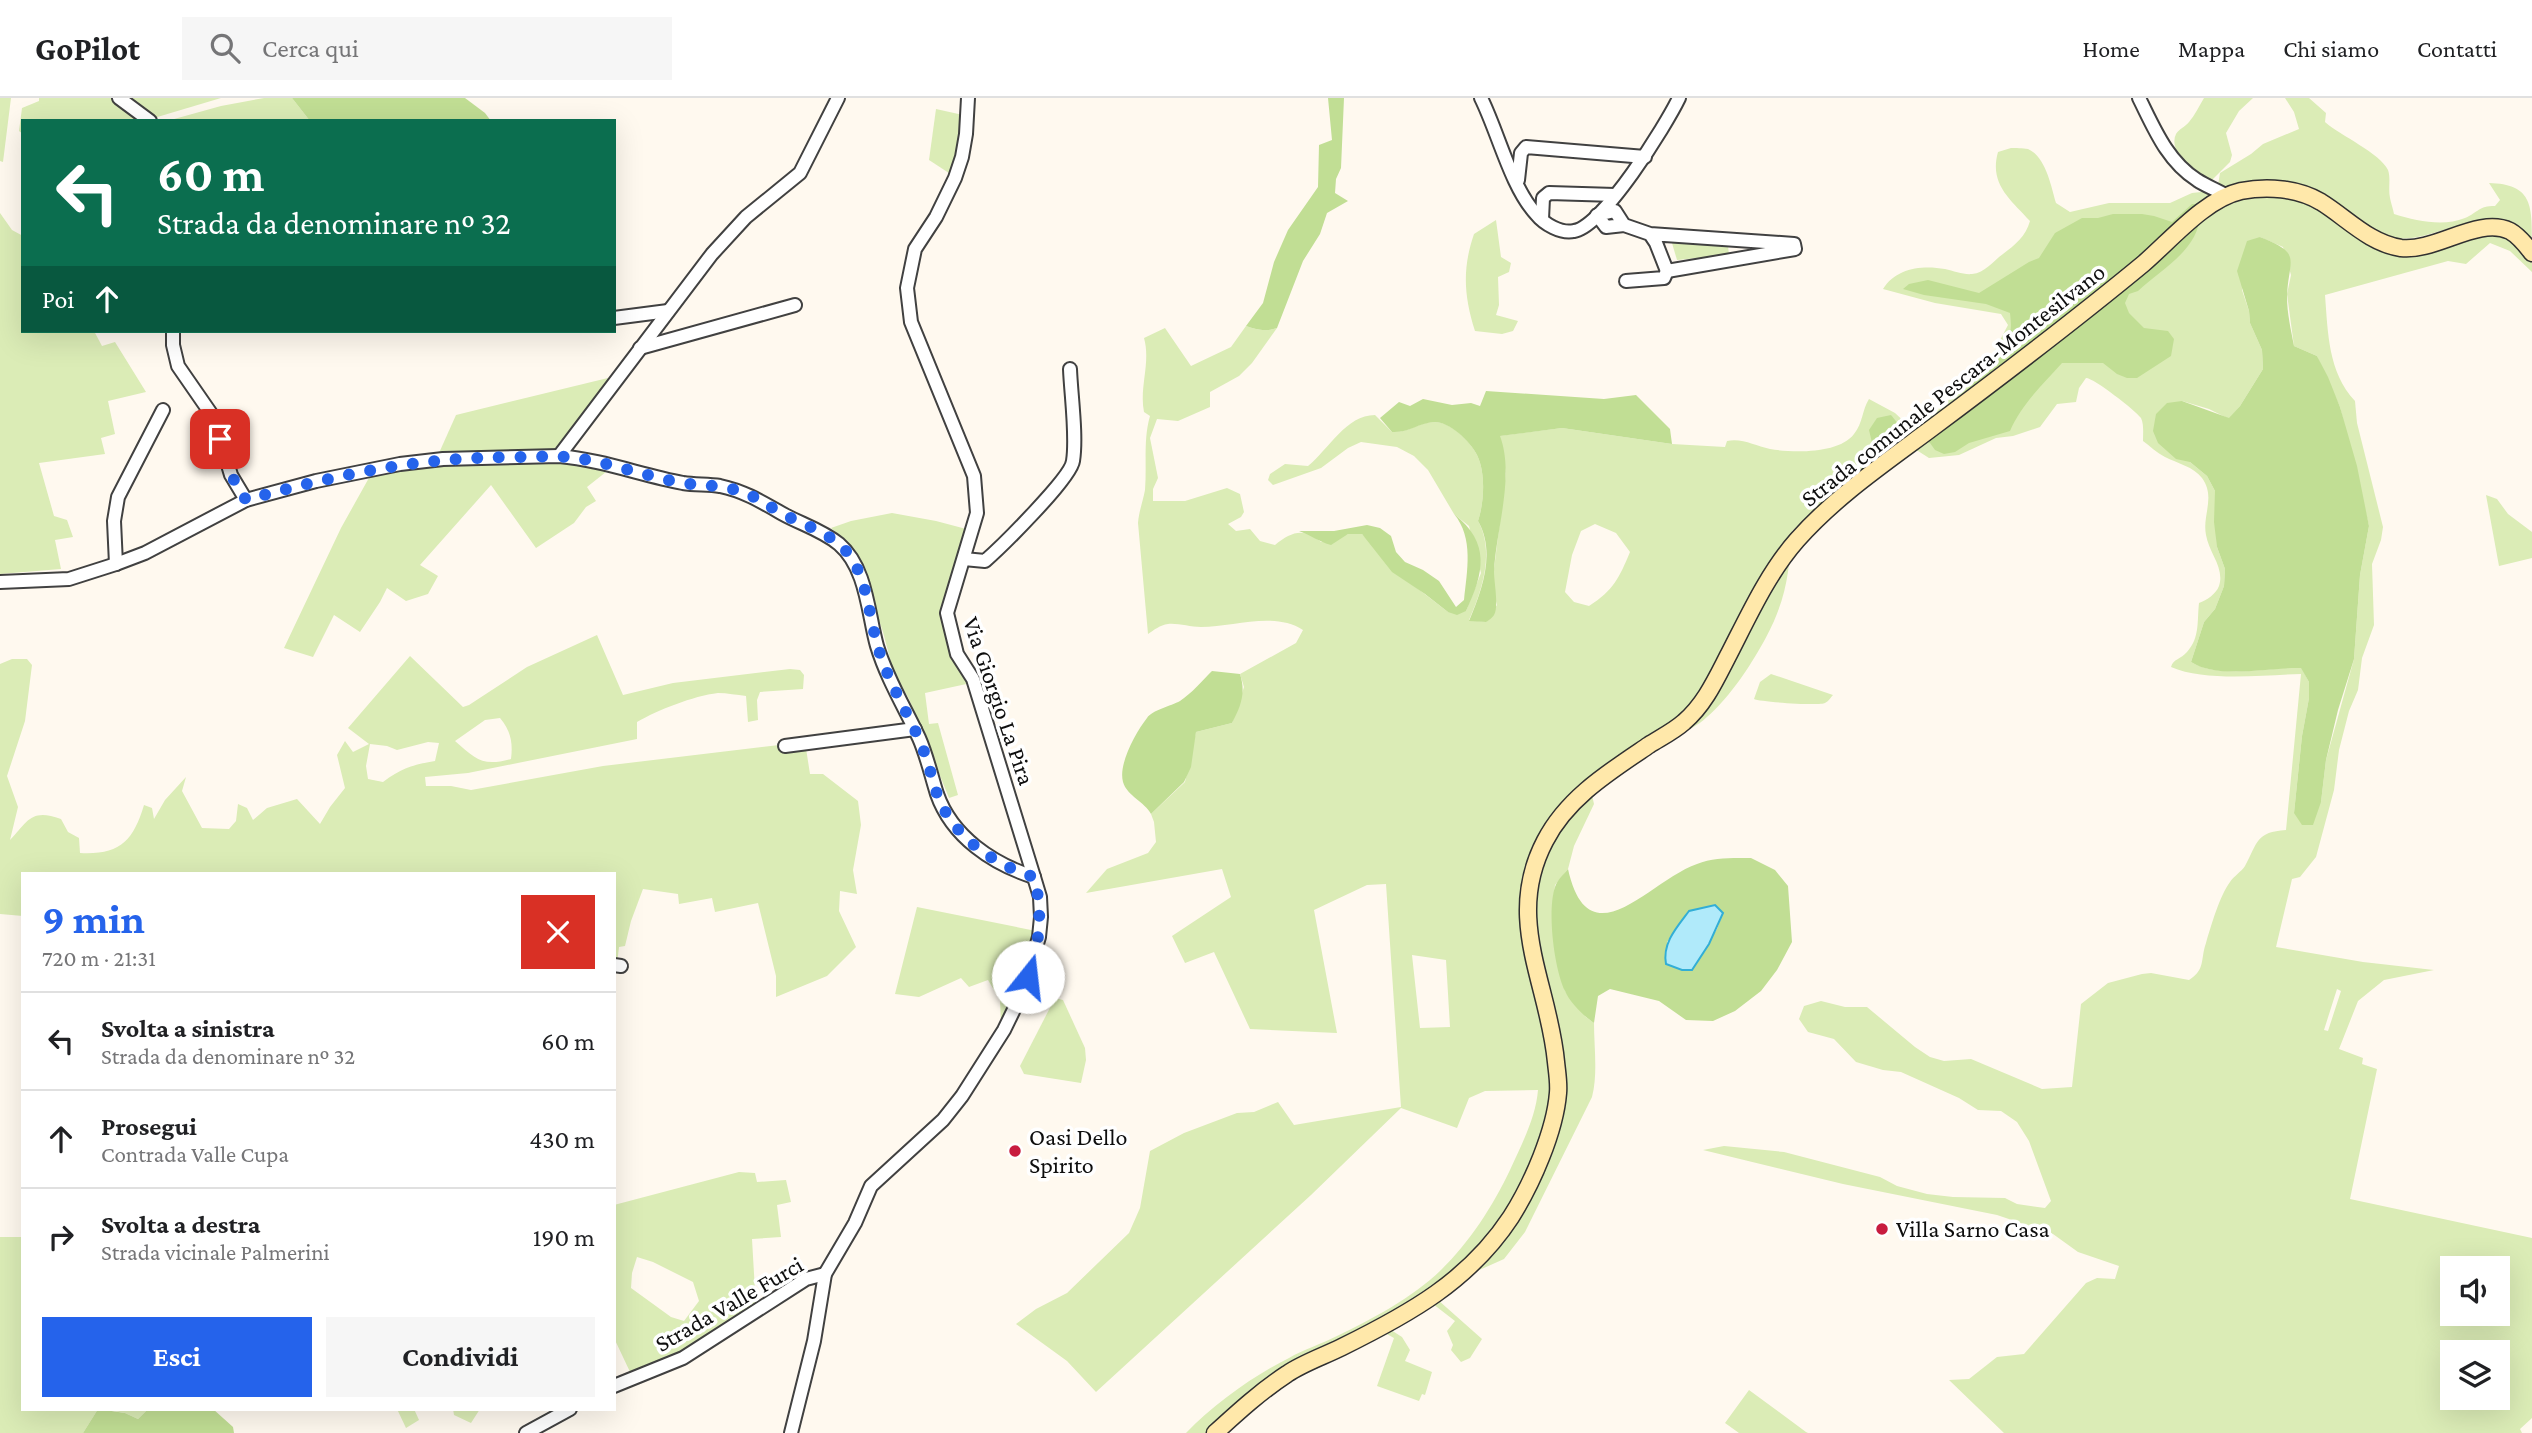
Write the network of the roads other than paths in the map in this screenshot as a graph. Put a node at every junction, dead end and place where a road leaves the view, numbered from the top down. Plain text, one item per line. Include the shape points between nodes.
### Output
1 (119, 98) edge
2 (838, 98) edge
3 (968, 98) edge
4 (1481, 98) edge
5 (1679, 98) edge
6 (2138, 98) edge
7 (147, 119) edge
8 (1645, 157) junction
9 (1518, 184) junction
10 (1615, 195) junction
11 (2227, 196) junction
12 (1597, 215) junction
13 (1542, 219) junction
14 (1650, 234) junction
15 (2532, 253) edge
16 (1667, 271) junction
17 (1626, 281) dead end
18 (795, 305) dead end
19 (668, 312) junction
20 (616, 318) edge
21 (173, 333) edge
22 (640, 349) junction
23 (1070, 369) dead end
24 (163, 410) dead end
25 (570, 443) junction
26 (559, 456) junction
27 (578, 458) junction
28 (246, 500) junction
29 (964, 559) junction
30 (116, 564) junction
31 (0, 582) edge
32 (915, 729) junction
33 (785, 746) dead end
34 (1034, 877) junction
35 (825, 1274) junction
36 (616, 1385) edge
37 (566, 1411) edge
38 (526, 1433) edge
39 (791, 1433) edge
40 (1215, 1433) edge

1 - 7 street
2 - 19 street via 800,173 746,217
3 - 29 street, Via Giorgio La Pira via 962,157 936,216 915,249 907,288 911,322 974,476 977,513
4 - 9 street
5 - 8 street
6 - 11 street via 2154,131 2179,164 2195,179
8 - 9 street via 1525,147
8 - 10 street
9 - 13 street
10 - 12 street
10 - 13 street via 1549,192 1543,198
11 - 15 street, Strada comunale Pescara-Montesilvano via 2269,188 2297,193 2322,203 2372,237 2400,247 2429,245 2493,227 2513,233
11 - 40 street, Strada comunale Pescara-Montesilvano via 1817,519 1768,580 1707,696 1683,723 1608,772 1558,819 1533,871 1527,910 1536,974 1555,1051 1558,1091 1538,1162 1511,1216 1473,1265 1422,1304 1289,1372
12 - 13 street via 1574,231 1563,231
12 - 14 street via 1606,228 1624,225
14 - 16 street
14 - 16 street via 1794,244 1795,249
16 - 17 street via 1664,278
18 - 22 street
19 - 20 street
19 - 22 street
21 - 28 street via 178,366 214,418 231,475
22 - 25 street
23 - 29 street via 1073,463 1001,547 985,561
24 - 30 street via 118,496
25 - 26 street
25 - 27 street
26 - 27 street
26 - 28 street via 400,464
27 - 32 street via 740,491 839,544 859,575 887,674
28 - 30 street
29 - 34 street, Via Giorgio La Pira via 947,613 950,632 973,679
30 - 31 street via 69,579
32 - 33 street
32 - 34 street via 938,795 958,828 989,858
34 - 35 street, Via Giorgio La Pira via 1041,917 1039,937 1023,991 1004,1030 943,1119 871,1186
35 - 36 street, Strada Valle Furci via 806,1279 683,1359
35 - 39 street
37 - 38 street

